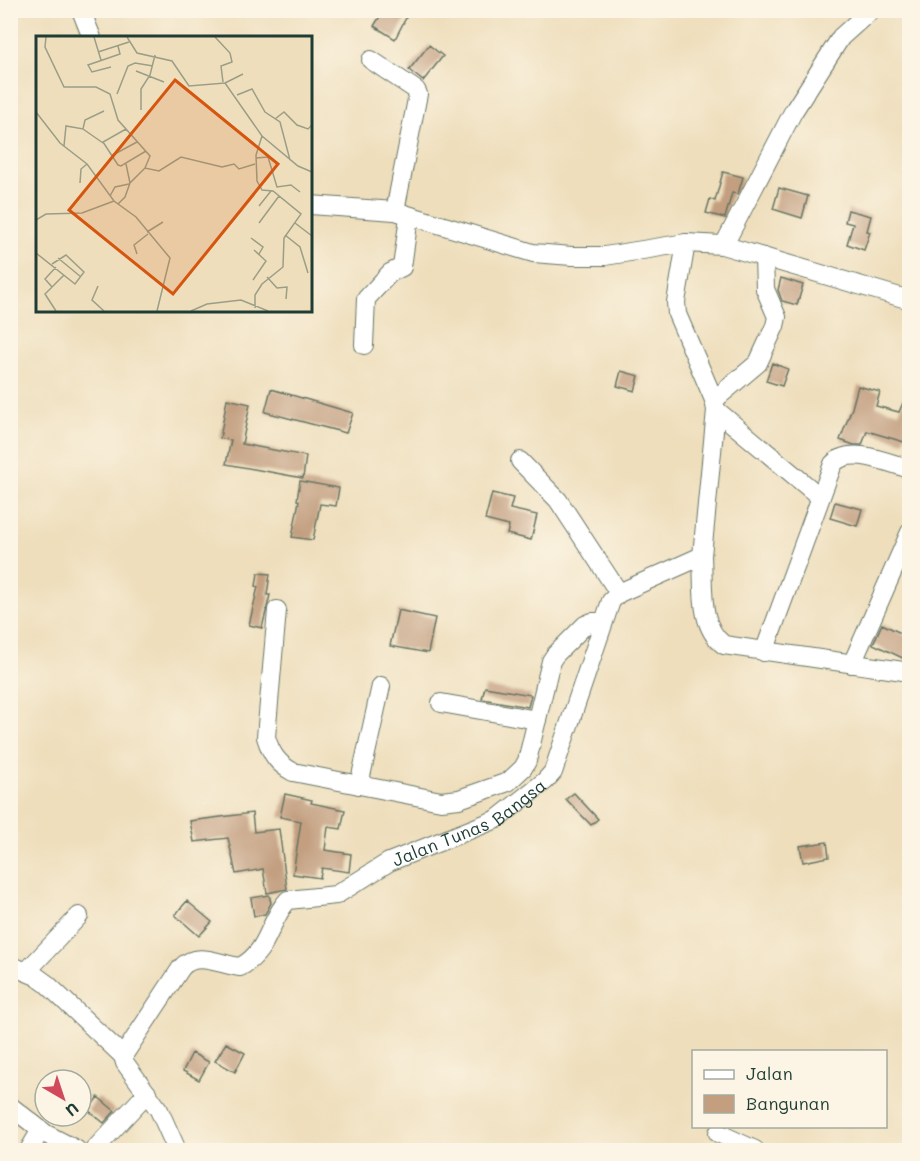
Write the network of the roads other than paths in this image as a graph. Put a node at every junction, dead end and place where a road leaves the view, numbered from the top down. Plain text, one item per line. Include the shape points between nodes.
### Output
1 (81, 10) edge
2 (871, 10) edge
3 (91, 36) edge
4 (371, 60) dead end
5 (312, 205) edge
6 (402, 214) junction
7 (686, 243) junction
8 (724, 246) junction
9 (765, 257) junction
10 (909, 300) edge
11 (364, 345) dead end
12 (715, 405) junction
13 (520, 461) dead end
14 (909, 469) edge
15 (820, 497) junction
16 (909, 532) edge
17 (702, 556) junction
18 (619, 593) junction
19 (277, 610) dead end
20 (603, 622) junction
21 (764, 652) junction
22 (852, 664) junction
23 (909, 672) edge
24 (381, 686) dead end
25 (441, 703) dead end
26 (537, 720) junction
27 (359, 785) junction
28 (79, 916) dead end
29 (19, 968) edge
30 (123, 1056) junction
31 (147, 1093) junction
32 (10, 1106) edge
33 (41, 1130) junction
34 (718, 1133) dead end
35 (29, 1150) edge
36 (77, 1150) edge
37 (94, 1150) edge
38 (177, 1150) edge
39 (756, 1150) edge

1 - 3 street
2 - 8 street via 841,37 793,112
4 - 6 street via 418,94
5 - 6 street
6 - 7 street via 532,253 604,256
6 - 11 street via 402,267 390,273 364,303
7 - 8 street
7 - 12 street via 677,314
8 - 9 street
9 - 10 street
9 - 12 street via 765,289 777,317 775,326 758,363
12 - 15 street
12 - 17 street
13 - 18 street via 558,500
14 - 15 street via 861,456 841,457 833,464
15 - 21 street
16 - 22 street
17 - 18 street
17 - 21 street via 706,618 713,635 724,645
18 - 20 street, Jalan Tunas Bangsa via 611,601
19 - 27 street via 266,737 270,752 280,765 293,772
20 - 26 street via 585,625 555,655
20 - 30 street, Jalan Tunas Bangsa via 556,766 545,781 497,819 389,862 336,895 288,900 261,950 244,965 189,960
21 - 22 street
22 - 23 street
24 - 27 street
25 - 26 street
26 - 27 street via 527,761 508,782 441,801
28 - 29 street
29 - 30 street via 47,984
30 - 31 street
31 - 37 street
31 - 38 street
32 - 33 street
33 - 35 street
33 - 36 street
34 - 39 street

